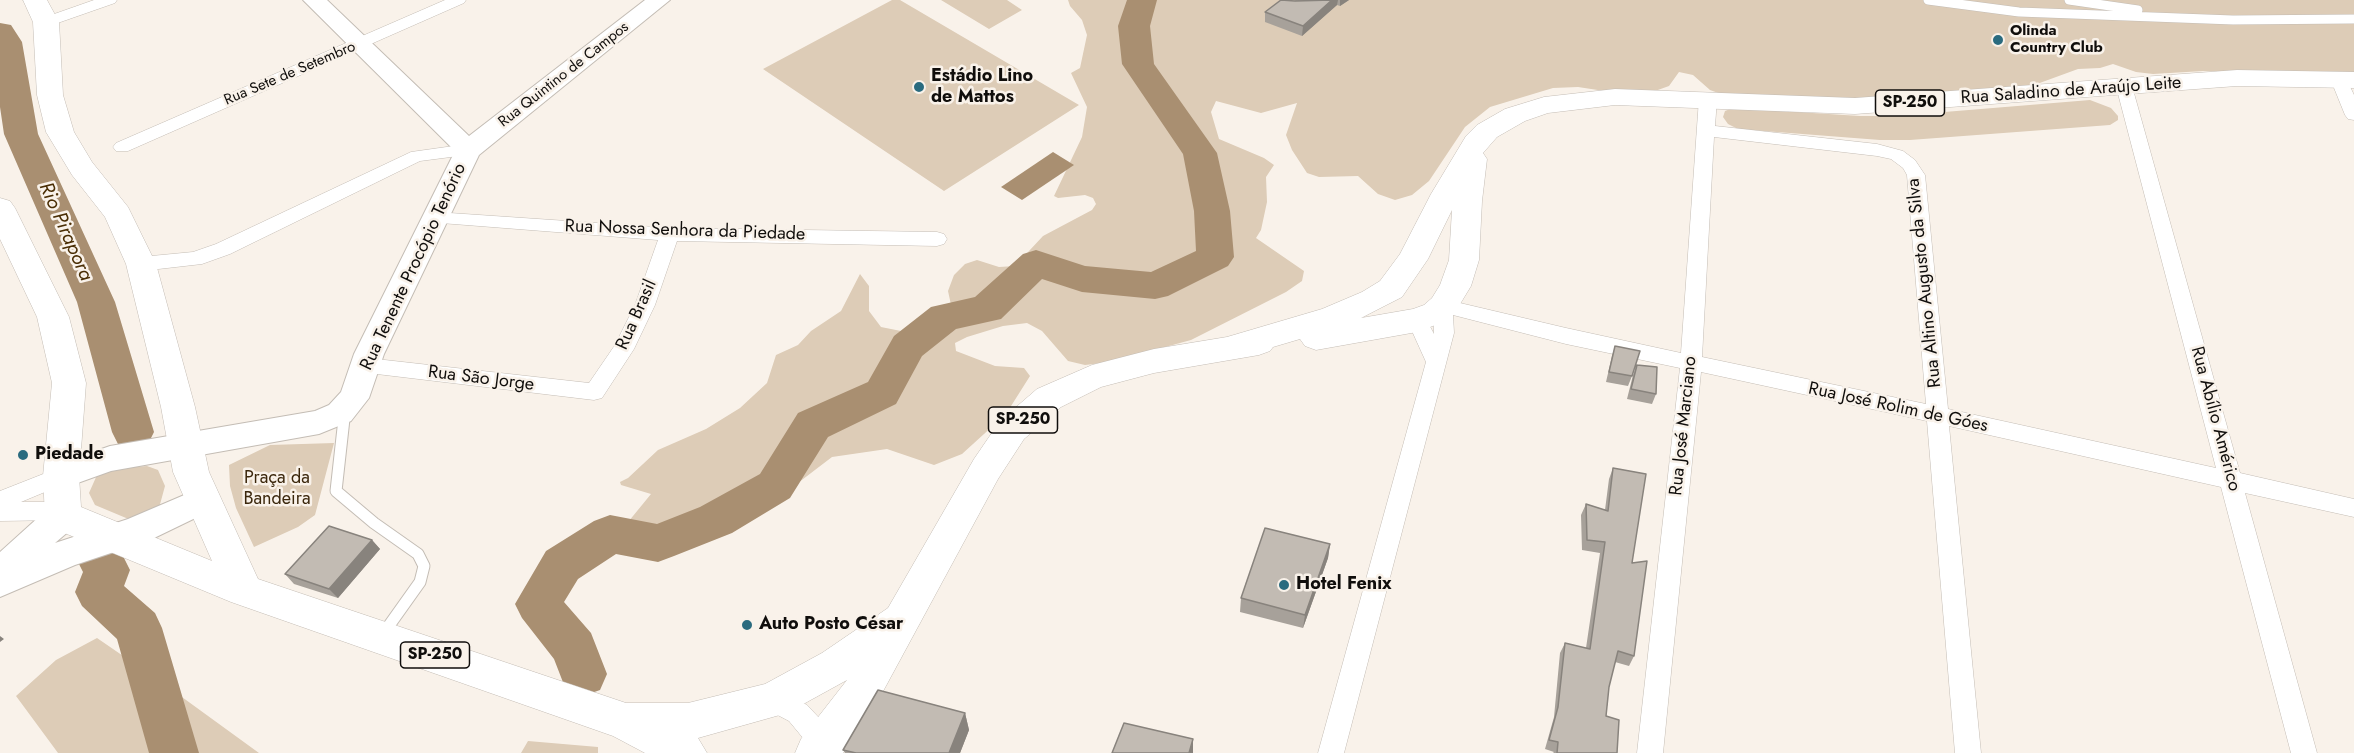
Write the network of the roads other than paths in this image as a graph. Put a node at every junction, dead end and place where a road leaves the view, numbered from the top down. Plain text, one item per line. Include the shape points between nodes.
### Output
1 (109, 0) edge
2 (314, 0) edge
3 (458, 0) edge
4 (659, 0) edge
5 (1928, 0) edge
6 (2069, 0) edge
7 (41, 11) edge
8 (2177, 17) junction
9 (2354, 19) edge
10 (362, 44) junction
11 (2346, 79) edge
12 (2124, 86) junction
13 (1708, 99) junction
14 (2354, 115) edge
15 (1706, 132) junction
16 (1476, 142) junction
17 (122, 147) dead end
18 (468, 150) junction
19 (0, 208) edge
20 (435, 218) junction
21 (670, 234) junction
22 (936, 239) dead end
23 (141, 264) junction
24 (1391, 289) junction
25 (1430, 313) junction
26 (1238, 345) junction
27 (1691, 364) junction
28 (367, 366) junction
29 (594, 392) joint
30 (343, 410) junction
31 (1939, 415) junction
32 (186, 447) junction
33 (61, 476) junction
34 (2232, 483) junction
35 (203, 500) junction
36 (0, 501) edge
37 (2354, 508) edge
38 (0, 513) edge
39 (62, 514) junction
40 (113, 538) junction
41 (0, 573) edge
42 (0, 582) edge
43 (244, 591) junction
44 (904, 618) junction
45 (382, 636) junction
46 (773, 700) junction
47 (624, 721) junction
48 (821, 751) edge
49 (686, 753) edge
50 (1331, 753) edge
51 (1650, 753) edge
52 (1968, 753) edge
53 (2304, 753) edge

1 - 7 street
2 - 10 main road
3 - 10 street, Rua Sete de Setembro
4 - 18 main road, Rua Quintino de Campos
5 - 8 lane via 2019,12
6 - 8 lane
7 - 23 main road via 50,95 60,132 118,214
8 - 9 lane
10 - 17 street, Rua Sete de Setembro
10 - 18 main road
11 - 12 main road, Rua Saladino de Araújo Leite / SP-250 via 2236,78
11 - 14 street
12 - 13 main road, Rua Saladino de Araújo Leite / SP-250 via 1855,106
12 - 34 street, Rua Abílio Américo
13 - 15 street, Rua José Marciano
13 - 16 main road, Rua Saladino de Araújo Leite / SP-250 via 1615,97 1544,105 1515,115
15 - 27 street, Rua José Marciano
15 - 31 street, Rua Altino Augusto da Silva via 1877,150 1897,155 1909,164 1916,175
16 - 24 main road, Rua Saladino de Araújo Leite / SP-250 via 1413,259
16 - 25 main road via 1464,260 1455,286
18 - 20 main road, Rua Tenente Procópio Tenório
18 - 23 street via 407,160 195,259
19 - 33 main road via 53,316 69,383
20 - 21 street, Rua Nossa Senhora da Piedade
20 - 28 main road, Rua Tenente Procópio Tenório via 369,354
21 - 22 street, Rua Nossa Senhora da Piedade
21 - 29 street, Rua Brasil via 645,305 624,349
23 - 32 main road
24 - 25 main road via 1389,302 1395,309
24 - 26 main road, SP-250 via 1332,318
25 - 26 main road, SP-250 via 1322,338
25 - 27 street, Rua José Rolim de Góes
25 - 50 street via 1444,333
26 - 44 main road, SP-250 via 1092,377 1049,398 1012,430 986,469
27 - 31 street, Rua José Rolim de Góes
27 - 51 street, Rua José Marciano
28 - 29 street, Rua São Jorge
28 - 30 main road, Rua Tenente Procópio Tenório via 354,398
30 - 32 main road via 319,422
30 - 45 lane via 336,491 418,554 424,566 420,582
31 - 34 street, Rua José Rolim de Góes
31 - 52 street, Rua Altino Augusto da Silva
32 - 33 main road via 110,459
32 - 35 main road
33 - 36 street
33 - 39 main road
34 - 37 street, Rua José Rolim de Góes
34 - 53 street, Rua Abílio Américo
35 - 40 main road
35 - 43 main road
38 - 39 street
39 - 40 main road
39 - 41 main road
40 - 42 main road
40 - 43 main road, SP-250
43 - 45 main road, SP-250
44 - 46 main road, SP-250 via 836,666
44 - 48 main road, SP-250 via 860,695
45 - 47 main road, SP-250
46 - 47 main road, SP-250 via 687,722
46 - 48 street via 798,713 812,729
47 - 49 main road

